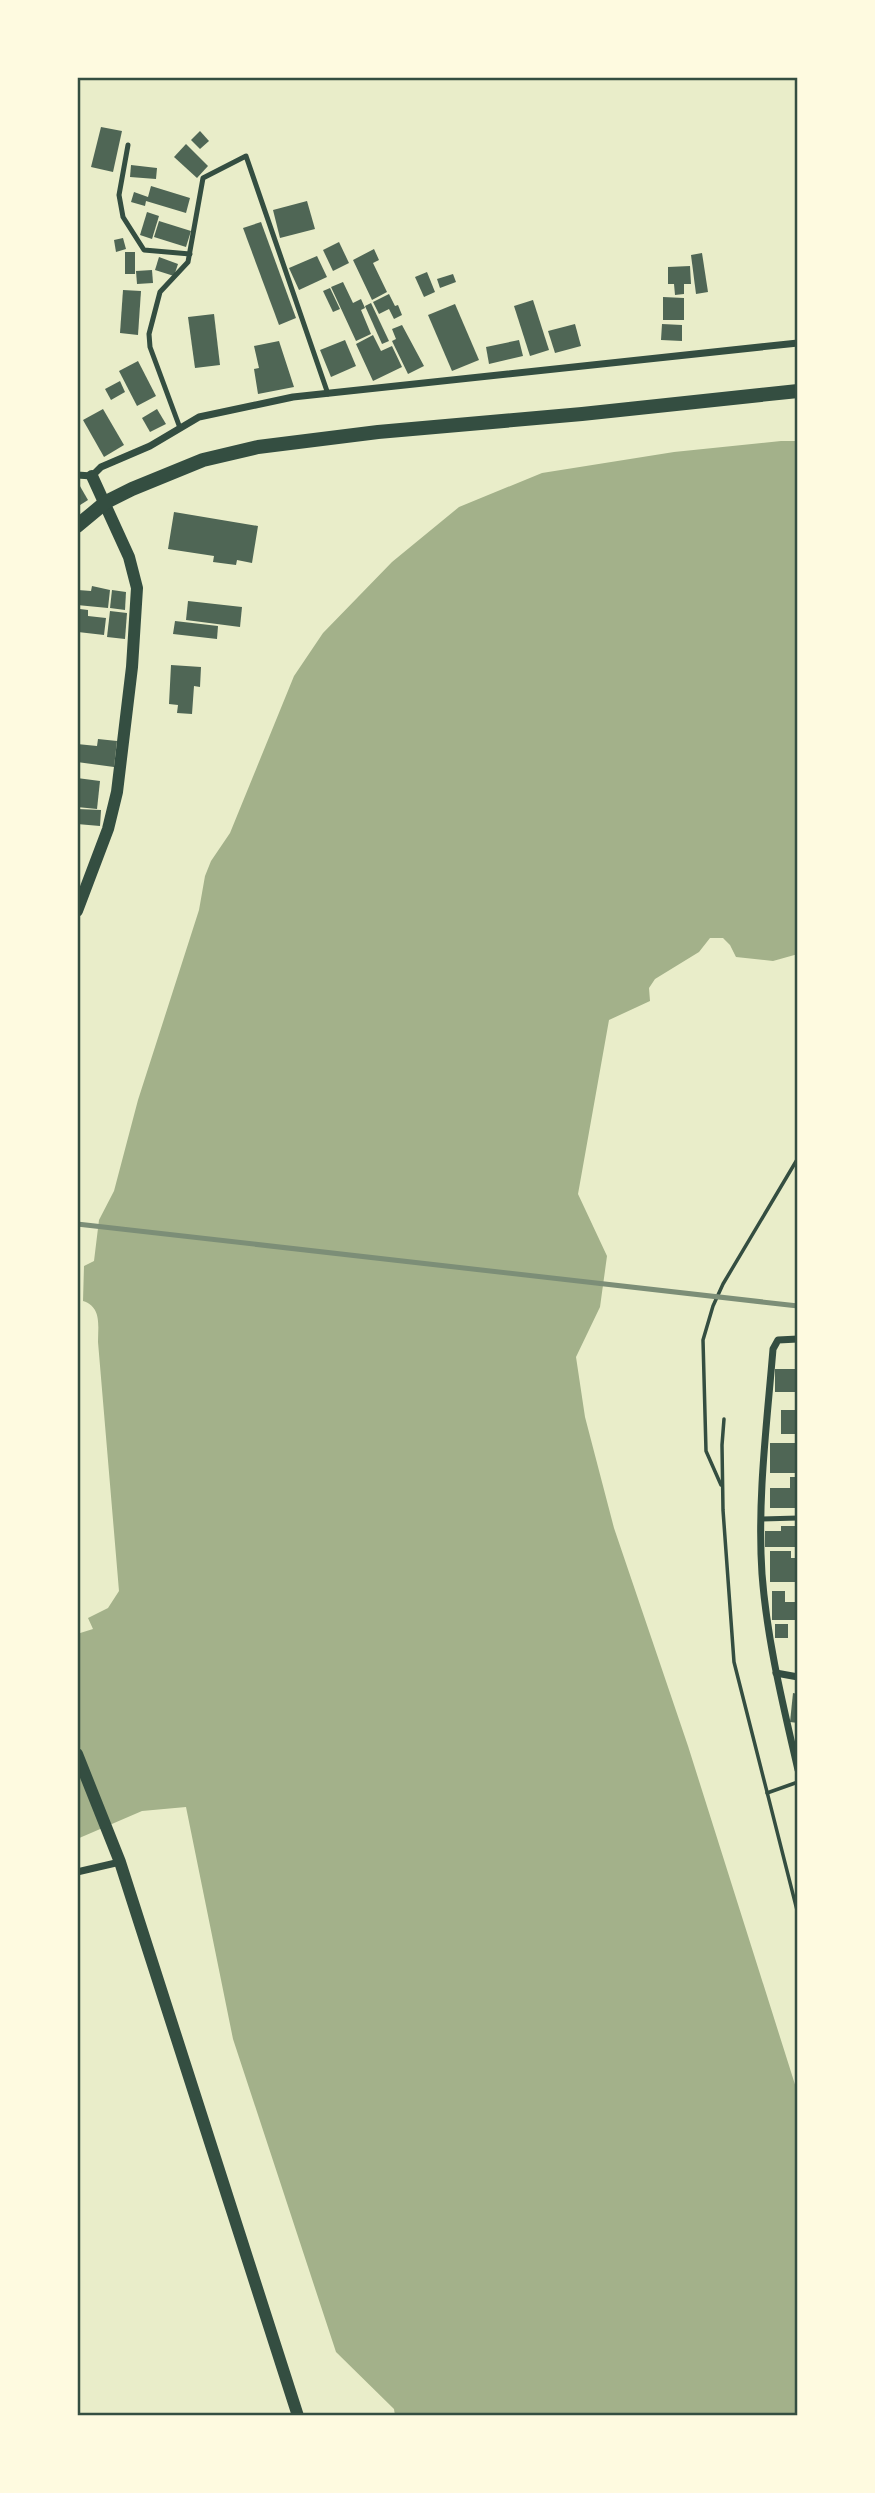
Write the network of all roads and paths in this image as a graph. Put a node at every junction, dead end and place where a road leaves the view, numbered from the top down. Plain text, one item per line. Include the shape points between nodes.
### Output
1 (128, 145) dead end
2 (190, 254) junction
3 (798, 343) edge
4 (798, 391) edge
5 (328, 394) junction
6 (180, 428) junction
7 (77, 475) edge
8 (92, 476) junction
9 (106, 502) junction
10 (77, 526) edge
11 (77, 911) edge
12 (798, 1158) edge
13 (798, 1339) edge
14 (724, 1419) dead end
15 (722, 1487) junction
16 (798, 1518) edge
17 (761, 1519) junction
18 (776, 1674) junction
19 (798, 1677) edge
20 (77, 1754) edge
21 (798, 1770) edge
22 (798, 1782) edge
23 (767, 1793) junction
24 (120, 1862) junction
25 (77, 1872) edge
26 (798, 1914) edge
27 (298, 2416) edge

1 - 2 lane via 119,195 123,217 144,250
2 - 5 lane via 203,178 246,156
2 - 6 lane via 160,292 149,334
3 - 5 street
4 - 9 main road via 258,447 203,460
5 - 6 street via 206,415
6 - 8 street
7 - 8 street
8 - 9 street
9 - 10 main road
9 - 11 street via 137,588 132,667 117,792
12 - 15 path via 723,1284 703,1340 706,1451
13 - 17 street via 778,1340 773,1349
14 - 15 path
15 - 23 path via 734,1662
16 - 17 lane
17 - 18 street via 762,1574
18 - 19 street
18 - 21 street
20 - 24 street
22 - 23 path
23 - 26 path
24 - 25 street
24 - 27 street

